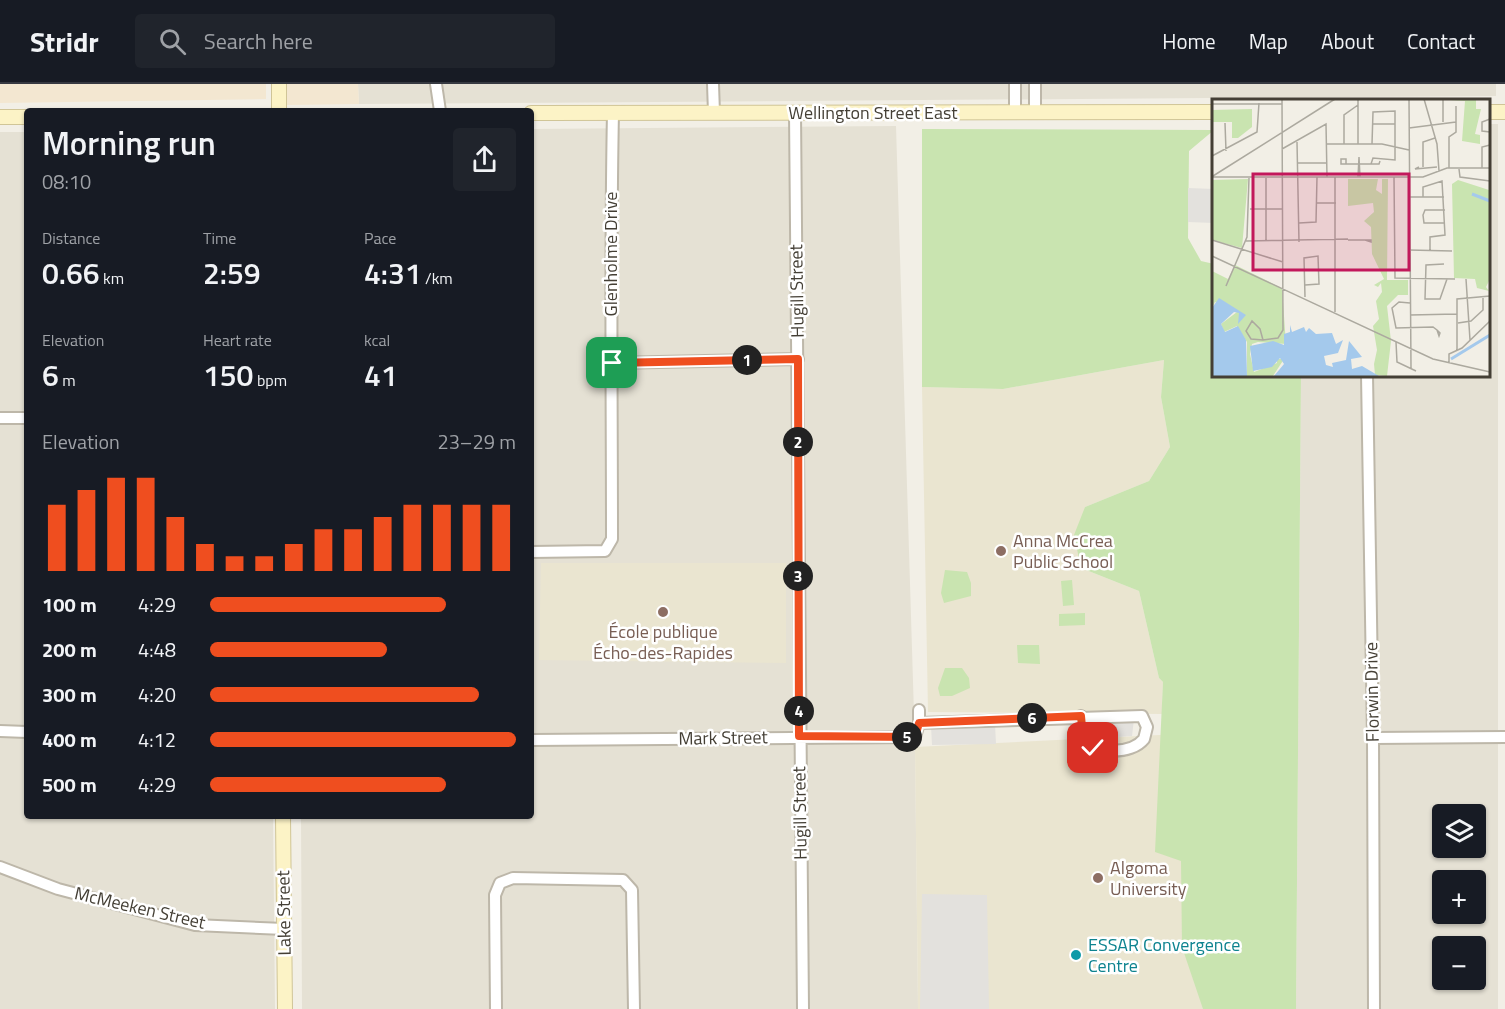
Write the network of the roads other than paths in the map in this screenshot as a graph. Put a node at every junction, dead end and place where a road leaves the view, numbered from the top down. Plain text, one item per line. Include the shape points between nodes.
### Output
1 (279, 84) edge
2 (436, 84) edge
3 (713, 84) edge
4 (1015, 84) edge
5 (1035, 84) edge
6 (279, 108) edge
7 (440, 108) edge
8 (1212, 112) edge
9 (534, 113) edge
10 (613, 113) junction
11 (714, 113) junction
12 (795, 113) junction
13 (1015, 113) junction
14 (1035, 113) junction
15 (0, 117) edge
16 (24, 117) edge
17 (798, 359) junction
18 (612, 363) junction
19 (1367, 376) edge
20 (24, 417) edge
21 (0, 418) edge
22 (534, 552) edge
23 (919, 710) dead end
24 (1081, 716) junction
25 (919, 723) junction
26 (0, 731) edge
27 (24, 732) edge
28 (799, 736) junction
29 (1505, 737) edge
30 (1374, 738) junction
31 (534, 740) edge
32 (283, 819) edge
33 (0, 867) edge
34 (284, 929) junction
35 (285, 1009) edge
36 (496, 1009) edge
37 (634, 1009) edge
38 (803, 1009) edge
39 (1374, 1009) edge

1 - 6 main road
2 - 7 street
3 - 11 street
4 - 13 street
5 - 14 street
8 - 14 main road, Wellington Street East
9 - 10 main road, Wellington Street East
10 - 11 main road, Wellington Street East
10 - 18 street, Glenholme Drive via 609,291
11 - 12 main road, Wellington Street East
12 - 13 main road, Wellington Street East
12 - 17 street, Hugill Street
13 - 14 main road, Wellington Street East
15 - 16 main road
17 - 18 street
17 - 28 street, Hugill Street
18 - 22 street, Glenholme Drive via 612,539 605,551
19 - 30 street, Florwin Drive
20 - 21 street
23 - 25 street
24 - 24 street via 1142,716 1146,733 1139,746 1131,749 1093,748 1083,738
24 - 25 street
25 - 28 street, Mark Street via 915,737
26 - 27 street
28 - 31 street, Mark Street
28 - 38 street, Hugill Street
29 - 30 street
30 - 39 street, Florwin Drive
32 - 34 main road, Lake Street
33 - 34 street, McMeeken Street via 58,889 195,925
34 - 35 main road, Lake Street
36 - 37 street via 495,895 500,883 513,878 623,880 632,890

